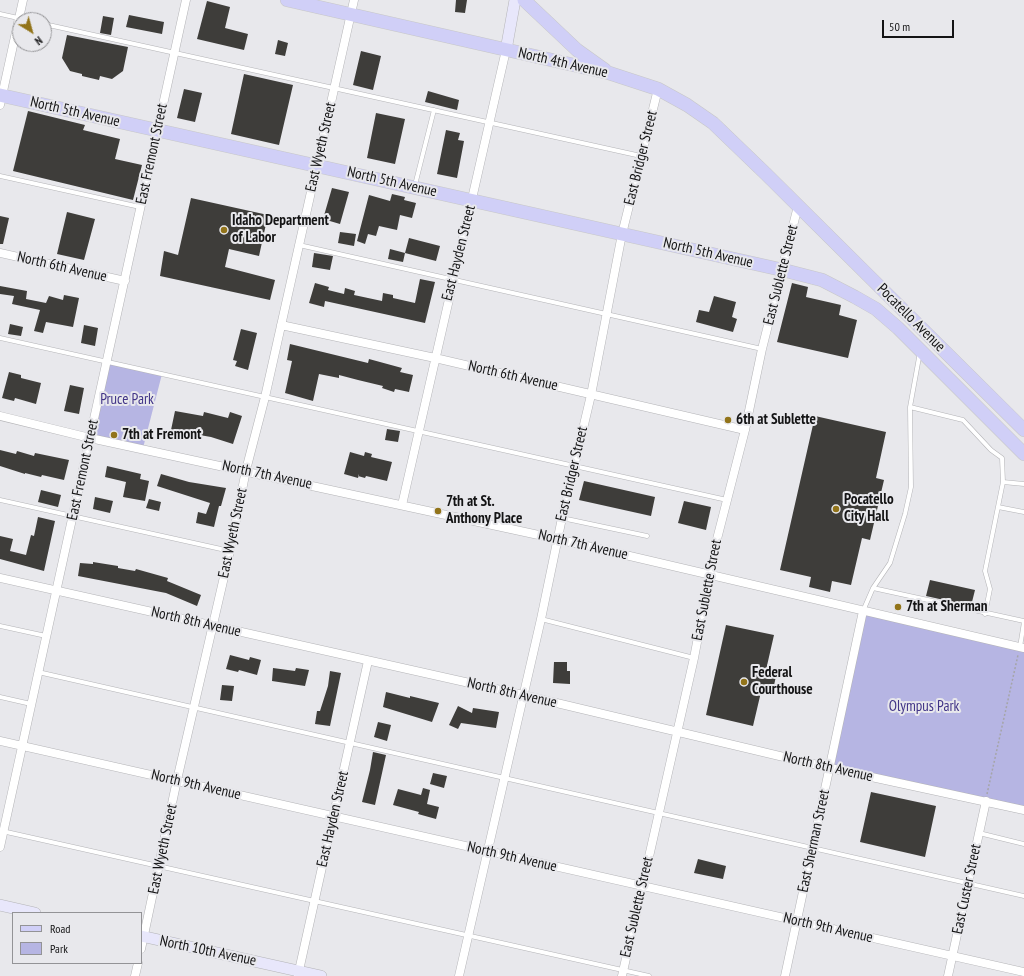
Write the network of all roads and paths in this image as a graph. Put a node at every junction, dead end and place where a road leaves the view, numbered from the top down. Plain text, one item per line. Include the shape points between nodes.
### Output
1 (23, 0) edge
2 (186, 0) edge
3 (287, 0) edge
4 (354, 0) edge
5 (515, 0) edge
6 (524, 0) edge
7 (23, 12) edge
8 (0, 14) edge
9 (351, 15) junction
10 (12, 17) edge
11 (52, 26) edge
12 (506, 50) junction
13 (14, 52) edge
14 (174, 53) junction
15 (609, 73) junction
16 (334, 88) junction
17 (658, 89) junction
18 (1, 99) edge
19 (434, 110) junction
20 (489, 123) junction
21 (157, 130) junction
22 (642, 156) junction
23 (317, 166) junction
24 (0, 176) edge
25 (414, 188) junction
26 (472, 200) junction
27 (798, 206) junction
28 (141, 207) junction
29 (622, 234) junction
30 (299, 245) junction
31 (0, 252) edge
32 (783, 270) junction
33 (453, 280) junction
34 (125, 281) junction
35 (606, 314) junction
36 (281, 325) junction
37 (0, 338) edge
38 (762, 349) junction
39 (920, 350) junction
40 (434, 358) junction
41 (106, 362) junction
42 (591, 395) junction
43 (265, 397) junction
44 (910, 407) junction
45 (0, 416) edge
46 (745, 430) junction
47 (1024, 430) edge
48 (418, 431) junction
49 (90, 438) junction
50 (1024, 454) edge
51 (573, 466) junction
52 (246, 470) junction
53 (1003, 482) junction
54 (1024, 484) edge
55 (0, 500) edge
56 (727, 500) junction
57 (402, 506) junction
58 (998, 507) junction
59 (1024, 512) edge
60 (73, 516) junction
61 (562, 518) junction
62 (647, 536) dead end
63 (557, 539) junction
64 (230, 551) junction
65 (710, 574) junction
66 (0, 578) edge
67 (873, 588) junction
68 (58, 591) junction
69 (863, 611) junction
70 (985, 614) junction
71 (541, 619) junction
72 (1024, 621) edge
73 (0, 626) edge
74 (213, 626) junction
75 (1023, 633) edge
76 (47, 636) junction
77 (1022, 648) edge
78 (694, 658) junction
79 (368, 662) junction
80 (38, 672) junction
81 (523, 695) junction
82 (0, 697) edge
83 (31, 704) junction
84 (195, 708) junction
85 (677, 731) junction
86 (0, 741) edge
87 (350, 743) junction
88 (21, 746) junction
89 (830, 768) junction
90 (504, 778) junction
91 (177, 780) junction
92 (986, 801) junction
93 (1024, 810) edge
94 (658, 814) junction
95 (332, 816) junction
96 (2, 831) edge
97 (979, 833) junction
98 (1024, 844) edge
99 (0, 847) edge
100 (813, 849) junction
101 (486, 851) junction
102 (160, 866) junction
103 (969, 885) junction
104 (642, 886) junction
105 (1024, 896) edge
106 (315, 901) junction
107 (0, 905) edge
108 (32, 912) edge
109 (797, 922) junction
110 (468, 935) junction
111 (142, 937) edge
112 (952, 956) junction
113 (138, 964) edge
114 (1024, 972) edge
115 (623, 973) edge
116 (299, 974) edge
117 (135, 976) edge
118 (321, 976) edge
119 (459, 976) edge
120 (649, 976) edge
121 (785, 976) edge
122 (948, 976) edge

1 - 7 street
2 - 14 street, East Fremont Street
3 - 9 main road, North 4th Avenue
4 - 9 street, East Wyeth Street
5 - 12 street, East Hayden Street
6 - 15 main road via 577,50
8 - 10 lane
9 - 12 main road, North 4th Avenue
9 - 16 street, East Wyeth Street
11 - 14 lane
12 - 15 main road, North 4th Avenue
12 - 20 street, East Hayden Street
13 - 18 street
14 - 16 lane
14 - 21 street, East Fremont Street
15 - 17 main road, North 4th Avenue
16 - 19 lane
16 - 23 street, East Wyeth Street
17 - 22 street, East Bridger Street
17 - 27 main road, North 4th Avenue via 713,123
18 - 21 main road, North 5th Avenue
19 - 20 lane
19 - 25 lane
20 - 22 lane
20 - 26 street, East Hayden Street
21 - 23 main road, North 5th Avenue
21 - 28 street, East Fremont Street
22 - 29 street, East Bridger Street
23 - 25 main road, North 5th Avenue
23 - 30 street, East Wyeth Street
24 - 28 lane
25 - 26 main road, North 5th Avenue
26 - 29 main road, North 5th Avenue
26 - 33 street, East Hayden Street
27 - 32 street, East Sublette Street
27 - 47 main road, Pocatello Avenue
28 - 34 street, East Fremont Street
29 - 32 main road, North 5th Avenue
29 - 35 street, East Bridger Street
30 - 33 lane
30 - 36 street, East Wyeth Street
31 - 34 street, North 6th Avenue
32 - 38 street, East Sublette Street
32 - 39 main road, Pocatello Avenue via 822,280 855,297 876,310
33 - 35 lane
33 - 40 street, East Hayden Street
34 - 41 street, East Fremont Street
35 - 38 lane
35 - 42 street, East Bridger Street
36 - 40 street, North 6th Avenue
36 - 43 street, East Wyeth Street
37 - 41 lane
38 - 46 street, East Sublette Street
39 - 44 lane
39 - 50 main road, Pocatello Avenue
40 - 42 street, North 6th Avenue
40 - 48 street, East Hayden Street
41 - 43 lane
41 - 49 street, East Fremont Street
42 - 46 street, North 6th Avenue
42 - 51 street, East Bridger Street
43 - 48 lane
43 - 52 street, East Wyeth Street
44 - 53 lane via 963,420 1002,458
44 - 67 lane via 910,487 905,514 890,563
45 - 49 street, North 7th Avenue
46 - 56 street, East Sublette Street
48 - 51 lane
48 - 57 street, East Hayden Street
49 - 52 street, North 7th Avenue
49 - 60 street, East Fremont Street
51 - 56 lane
51 - 61 street, East Bridger Street
52 - 57 street, North 7th Avenue
52 - 64 street, East Wyeth Street
53 - 54 lane
53 - 58 lane
55 - 60 lane
56 - 65 street, East Sublette Street
57 - 63 street, North 7th Avenue
58 - 59 lane
58 - 70 lane via 985,571 990,589
60 - 64 lane
60 - 68 street, East Fremont Street
61 - 62 lane
61 - 63 street, East Bridger Street
63 - 65 street, North 7th Avenue
63 - 71 street, East Bridger Street
64 - 74 street, East Wyeth Street
65 - 69 street, North 7th Avenue
65 - 78 street, East Sublette Street
66 - 68 street, North 8th Avenue
67 - 69 lane
67 - 70 lane
68 - 74 street, North 8th Avenue
68 - 76 street, East Fremont Street
69 - 77 street, North 7th Avenue
69 - 89 street, East Sherman Street
70 - 72 lane
71 - 78 lane
71 - 81 street, East Bridger Street
72 - 75 lane
73 - 76 lane
74 - 79 street, North 8th Avenue
74 - 84 street, East Wyeth Street
75 - 77 lane
76 - 80 street, East Fremont Street
77 - 92 path
78 - 85 street, East Sublette Street
79 - 81 street, North 8th Avenue
79 - 87 street, East Hayden Street
80 - 83 street, East Fremont Street
80 - 84 lane
81 - 85 street, North 8th Avenue
81 - 90 street, East Bridger Street
82 - 83 lane
83 - 88 street, East Fremont Street
84 - 87 lane
84 - 91 street, East Wyeth Street
85 - 89 street, North 8th Avenue
85 - 94 street, East Sublette Street
86 - 88 street, North 9th Avenue
87 - 90 lane
87 - 95 street, East Hayden Street
88 - 91 street, North 9th Avenue
88 - 96 street, East Fremont Street
89 - 92 street, North 8th Avenue
89 - 100 street, East Sherman Street
90 - 94 lane
90 - 101 street, East Bridger Street
91 - 95 street, North 9th Avenue
91 - 102 street, East Wyeth Street
92 - 93 street, North 8th Avenue
92 - 97 street, East Custer Street
94 - 100 lane
94 - 104 street, East Sublette Street
95 - 101 street, North 9th Avenue
95 - 106 street, East Hayden Street
96 - 99 street, East Fremont Street
96 - 102 lane
97 - 98 lane
97 - 103 street, East Custer Street
100 - 103 lane
100 - 109 street, East Sherman Street
101 - 104 street, North 9th Avenue
101 - 110 street, East Bridger Street
102 - 106 lane
102 - 111 street, East Wyeth Street
103 - 105 lane
103 - 112 street, East Custer Street
104 - 109 street, North 9th Avenue
104 - 115 street, East Sublette Street
106 - 110 lane
106 - 116 street, East Hayden Street
107 - 108 street
109 - 112 street, North 9th Avenue
109 - 121 street, East Sherman Street
110 - 115 lane
110 - 119 street, East Bridger Street
111 - 116 street, North 10th Avenue
112 - 114 street, North 9th Avenue
112 - 122 street, East Custer Street
113 - 117 street
115 - 120 lane
116 - 118 street, North 10th Avenue

